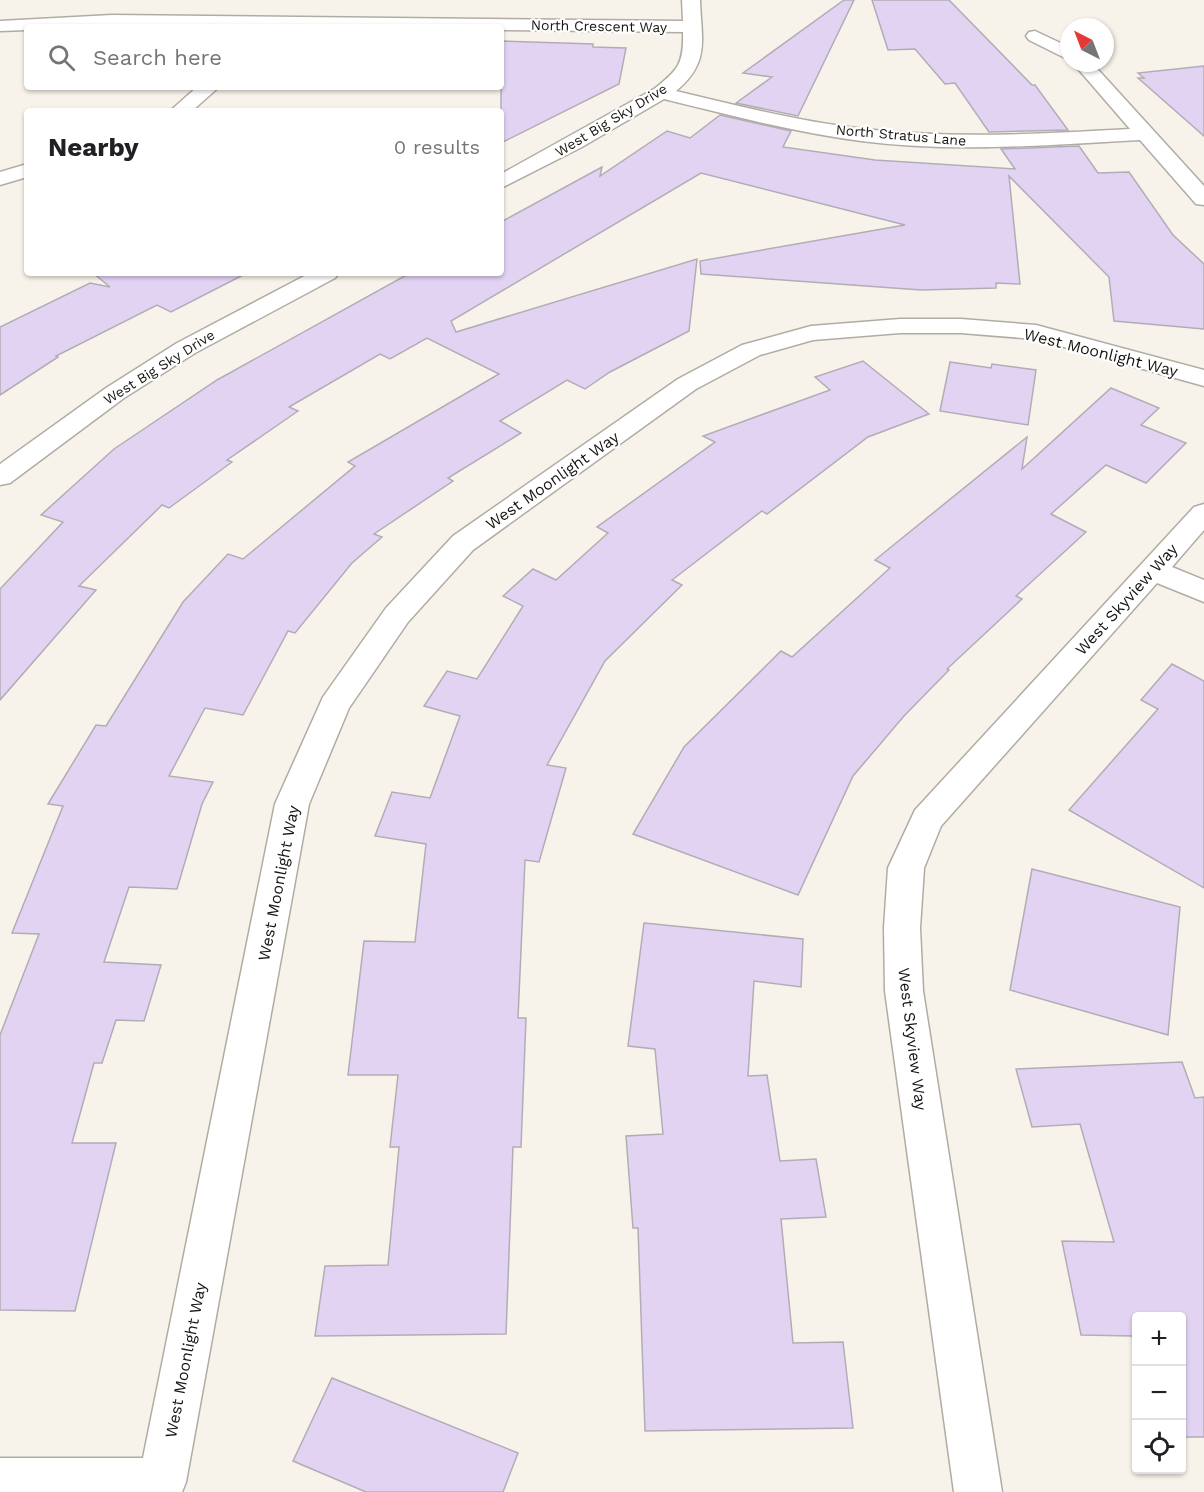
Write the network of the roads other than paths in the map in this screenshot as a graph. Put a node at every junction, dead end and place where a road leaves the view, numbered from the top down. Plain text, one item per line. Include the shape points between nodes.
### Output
1 (691, 0) edge
2 (37, 24) edge
3 (245, 24) edge
4 (24, 25) edge
5 (0, 26) edge
6 (504, 26) edge
7 (694, 27) junction
8 (1035, 36) dead end
9 (1060, 49) edge
10 (1090, 72) edge
11 (205, 90) edge
12 (661, 93) junction
13 (184, 108) edge
14 (1145, 135) junction
15 (24, 171) edge
16 (0, 179) edge
17 (504, 180) edge
18 (1204, 199) edge
19 (321, 276) edge
20 (1204, 378) edge
21 (0, 477) edge
22 (1204, 513) edge
23 (1153, 570) junction
24 (1204, 592) edge
25 (0, 1482) edge
26 (978, 1492) edge

1 - 7 street, West Big Sky Drive
2 - 3 street, North Crescent Way via 112,20
4 - 5 street, North Crescent Way
6 - 7 street, North Crescent Way
7 - 12 street, West Big Sky Drive via 693,56 682,76
8 - 9 street
10 - 14 street
11 - 13 street
12 - 14 street, North Stratus Lane via 861,135 961,141
12 - 17 street, West Big Sky Drive
14 - 18 street
15 - 16 street
19 - 21 street, West Big Sky Drive via 186,348 115,393
20 - 25 street, West Moonlight Way via 1036,332 900,326 811,333 751,350 687,384 463,543 397,615 334,705 292,804 162,1482
22 - 23 street, West Skyview Way
23 - 24 street
23 - 26 street, West Skyview Way via 927,819 906,868 902,928 904,991

